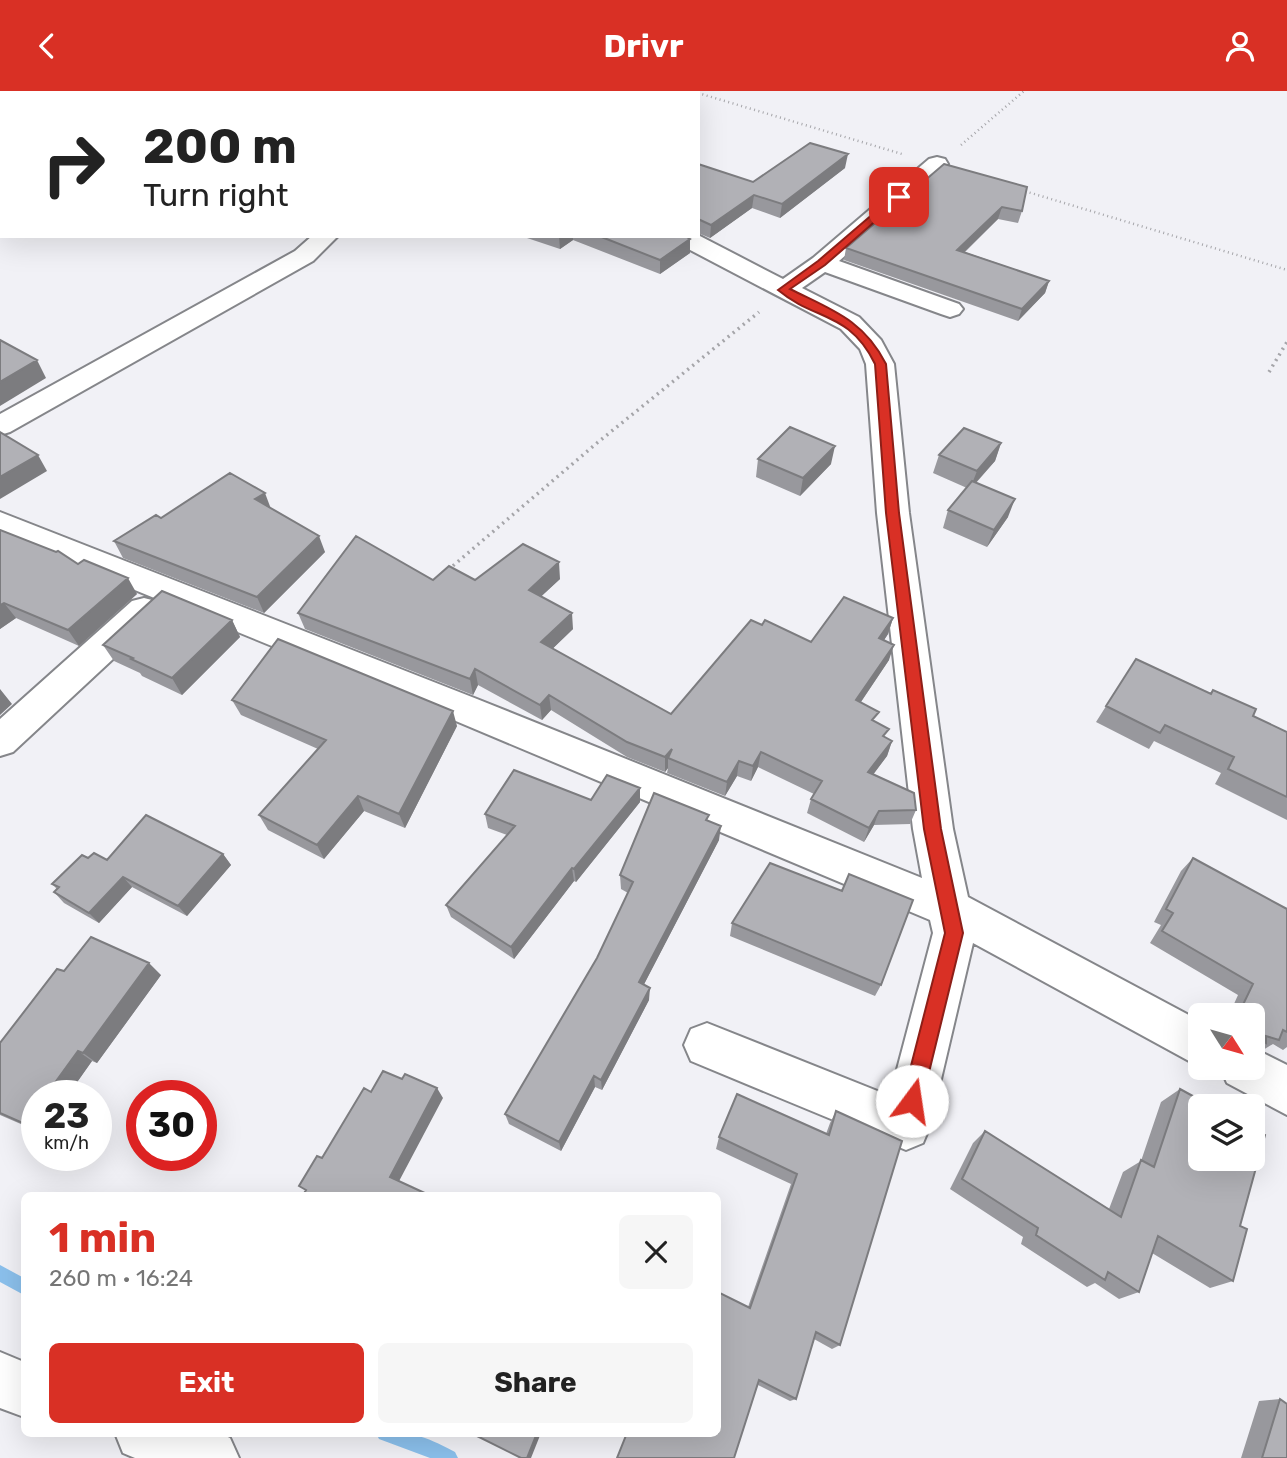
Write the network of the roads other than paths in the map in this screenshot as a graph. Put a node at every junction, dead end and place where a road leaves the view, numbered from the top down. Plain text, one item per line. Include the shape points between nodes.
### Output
1 (937, 165) road end
2 (324, 238) edge
3 (685, 238) edge
4 (821, 263) junction
5 (783, 290) junction
6 (950, 309) dead end
7 (0, 426) edge
8 (0, 523) edge
9 (166, 590) junction
10 (0, 741) edge
11 (949, 908) junction
12 (1188, 1038) edge
13 (707, 1045) dead end
14 (1265, 1079) edge
15 (1287, 1091) edge
16 (0, 1380) edge
17 (21, 1388) edge
18 (154, 1437) edge
19 (210, 1458) edge

1 - 4 street
2 - 7 street via 304,256
3 - 5 street
4 - 5 street
4 - 6 street
5 - 11 street via 850,323 872,346 880,364 924,761
8 - 9 street
9 - 10 street
9 - 11 street
11 - 12 street
11 - 13 street via 954,933 906,1126
14 - 15 street
16 - 17 street
18 - 19 street

